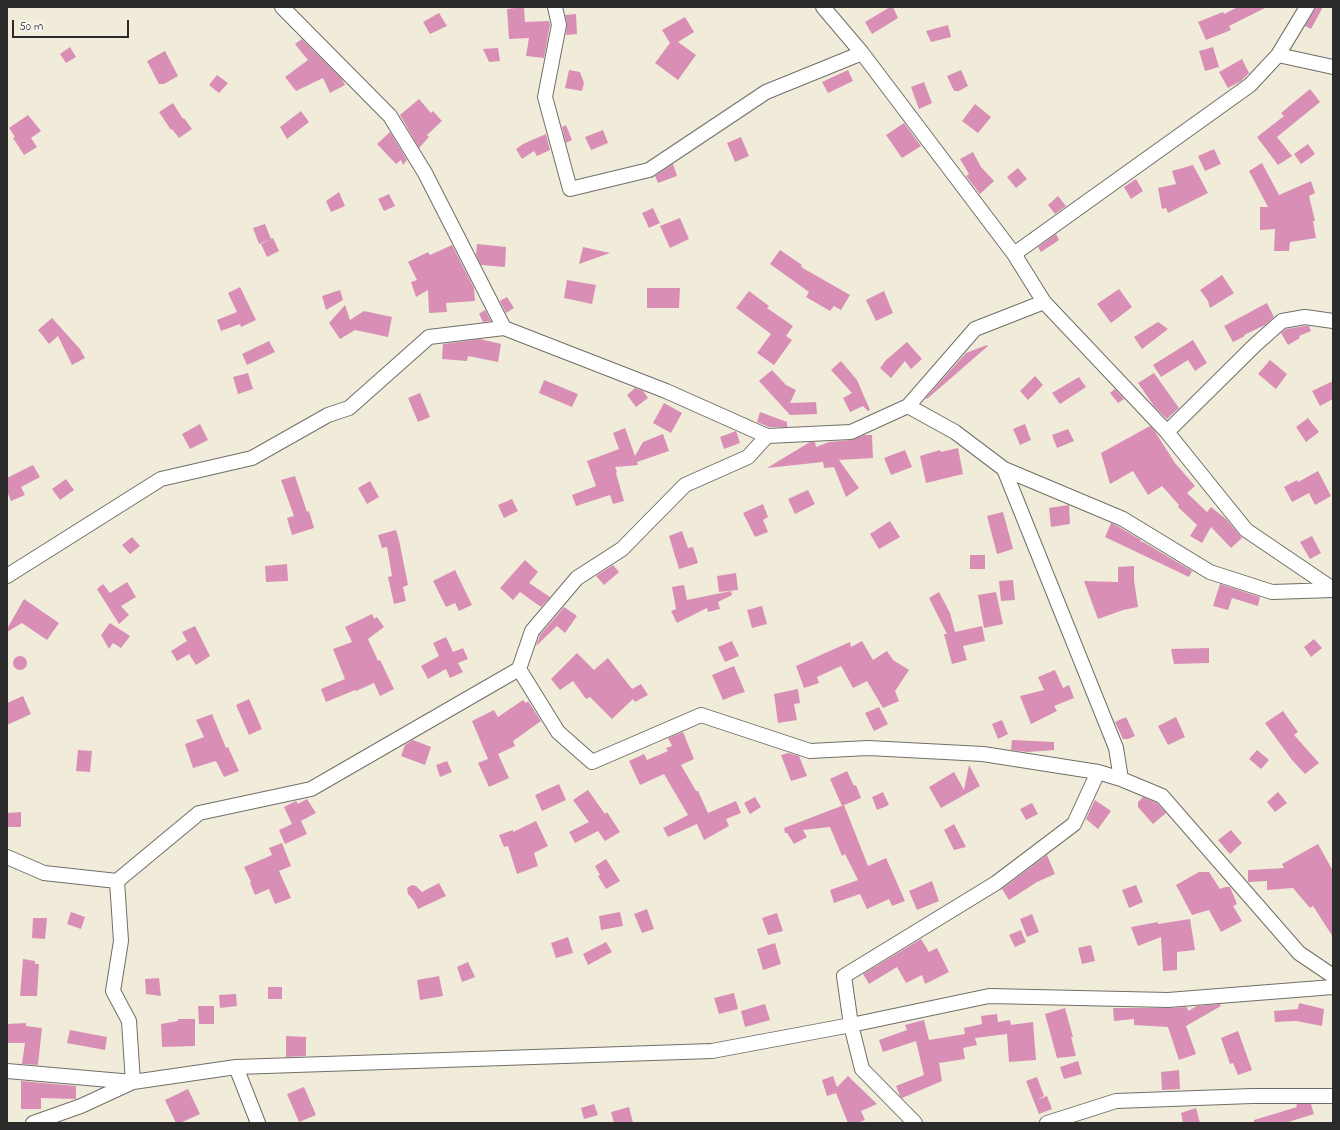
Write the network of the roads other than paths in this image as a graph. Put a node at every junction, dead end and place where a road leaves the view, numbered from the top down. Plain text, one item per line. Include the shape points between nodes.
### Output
1 (282, 7) edge
2 (555, 7) edge
3 (823, 7) edge
4 (1307, 7) edge
5 (862, 53) junction
6 (1278, 55) junction
7 (1333, 68) edge
8 (1014, 254) junction
9 (1044, 302) junction
10 (1333, 321) edge
11 (504, 328) junction
12 (908, 406) junction
13 (1167, 432) junction
14 (767, 436) junction
15 (1004, 469) junction
16 (7, 576) edge
17 (1333, 590) edge
18 (519, 669) junction
19 (1098, 772) junction
20 (1121, 779) junction
21 (7, 856) edge
22 (117, 880) junction
23 (1333, 976) edge
24 (1333, 987) edge
25 (851, 1025) junction
26 (236, 1067) junction
27 (7, 1071) edge
28 (133, 1082) junction
29 (1333, 1096) edge
30 (33, 1123) edge
31 (258, 1123) edge
32 (915, 1123) edge
33 (1047, 1123) edge

1 - 11 street via 390,116 425,173
2 - 5 street via 559,25 545,97 570,189 649,170 766,92
3 - 5 street
4 - 6 street
5 - 8 street
6 - 7 street
6 - 8 street via 1250,85
8 - 9 street
9 - 12 street via 974,329
9 - 13 street
10 - 13 street via 1305,317 1282,321 1255,344
11 - 14 street via 666,391
11 - 16 street via 429,337 349,408 328,414 252,458 161,479
12 - 14 street via 850,432
12 - 15 street via 955,432
13 - 17 street via 1246,530
14 - 18 street via 748,457 685,485 622,549 577,578 532,631
15 - 17 street via 1123,519 1210,572 1272,592
15 - 20 street via 1116,748
18 - 19 street via 558,732 592,762 701,715 810,751 868,748 983,754
18 - 22 street via 311,789 199,813
19 - 20 street
19 - 25 street via 1074,824 996,883 844,976
20 - 23 street via 1162,796 1298,953
21 - 22 street via 44,873
22 - 28 street via 121,941 113,991 129,1021
24 - 25 street via 1168,1000 989,996
25 - 26 street via 712,1051
25 - 32 street via 862,1068
26 - 28 street
26 - 31 street
27 - 28 street
28 - 30 street via 81,1106
29 - 33 street via 1116,1101

